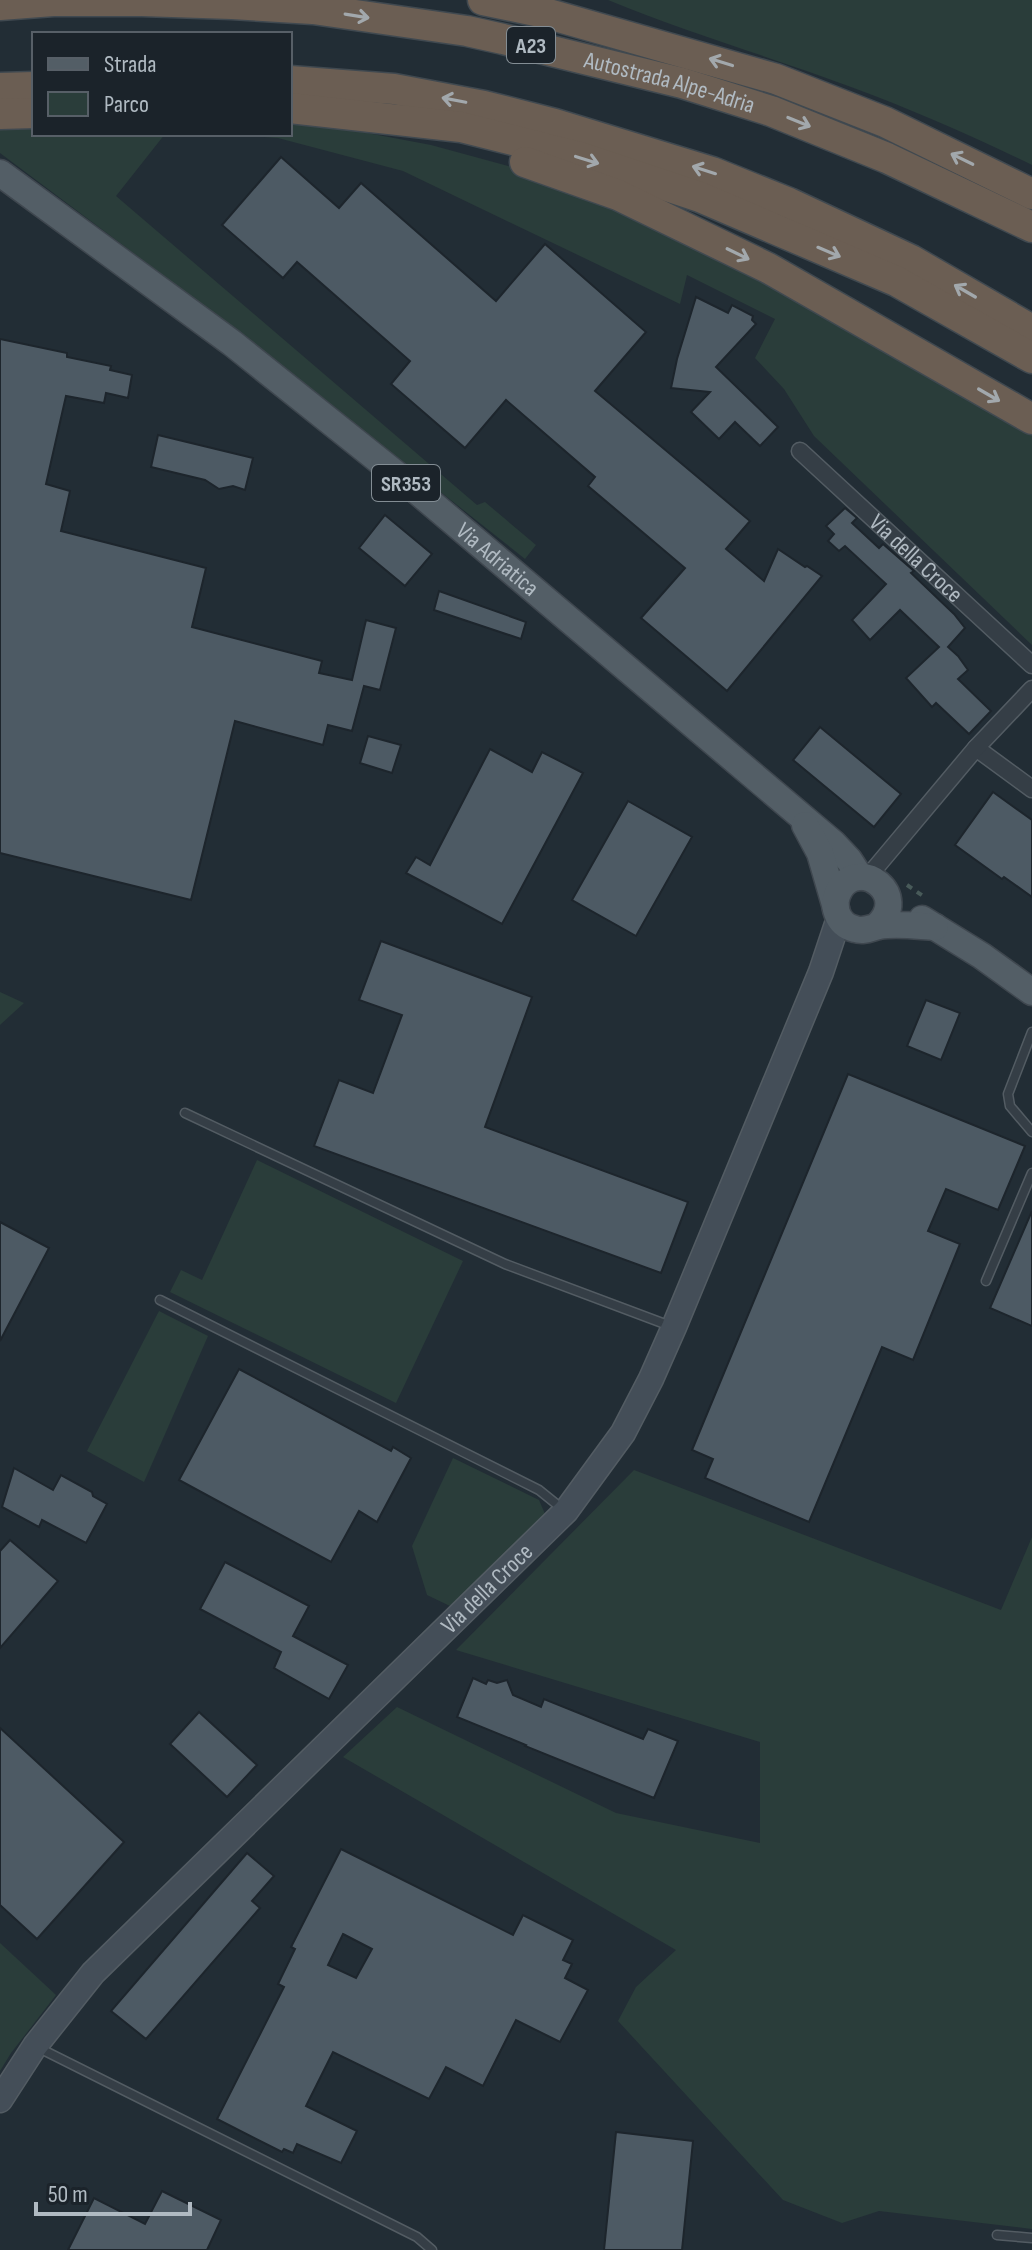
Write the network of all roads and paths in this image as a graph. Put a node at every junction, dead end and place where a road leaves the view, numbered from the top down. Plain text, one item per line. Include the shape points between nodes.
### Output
1 (483, 0) edge
2 (0, 5) edge
3 (292, 81) edge
4 (32, 87) edge
5 (0, 88) edge
6 (292, 108) edge
7 (32, 113) edge
8 (0, 114) edge
9 (378, 117) junction
10 (0, 173) edge
11 (1032, 194) edge
12 (1032, 227) edge
13 (1032, 330) edge
14 (1032, 358) edge
15 (1032, 419) edge
16 (800, 451) dead end
17 (1032, 665) edge
18 (1032, 689) edge
19 (976, 748) junction
20 (1032, 789) edge
21 (797, 812) junction
22 (864, 877) junction
23 (888, 900) junction
24 (838, 913) junction
25 (935, 927) junction
26 (871, 928) junction
27 (821, 972) junction
28 (1032, 992) edge
29 (1032, 1032) edge
30 (185, 1113) dead end
31 (1032, 1132) edge
32 (1032, 1173) edge
33 (986, 1281) dead end
34 (160, 1300) dead end
35 (674, 1327) junction
36 (566, 1511) junction
37 (35, 2046) junction
38 (0, 2100) edge
39 (997, 2235) dead end
40 (1032, 2238) edge
41 (432, 2250) edge

11 -> 1 highway, Autostrada Alpe-Adria / A23 via 885,122 776,79
2 -> 12 highway, Autostrada Alpe-Adria / A23 via 142,1 299,8 467,31 682,83 771,111 887,158
13 -> 3 highway via 911,260 712,172 484,106 394,89
4 - 5 highway
6 - 9 highway
7 - 8 highway
9 -> 14 highway via 461,127 580,157 700,197 896,281
9 -> 15 highway via 618,195 768,268
10 - 21 main road, Via Adriatica / SR353 via 232,343
16 - 17 street, Via della Croce
18 - 19 street
19 - 20 street
19 - 22 street
21 - 22 main road, Via Adriatica / SR353
21 - 24 main road, Via Adriatica / SR353 via 820,853
22 - 23 main road, Via Adriatica / SR353 via 881,885
22 - 24 main road via 844,884 836,899
23 - 25 main road, Via Adriatica / SR353
23 - 26 main road via 886,915
24 - 26 main road, Via Adriatica / SR353 via 851,928
24 - 27 main road, Via della Croce
25 - 26 main road, Via Adriatica / SR353
25 - 28 main road, Via Adriatica / SR353
26 - 27 main road, Via della Croce
27 - 35 main road, Via della Croce
29 - 31 lane via 1008,1094 1010,1106
30 - 35 lane via 505,1264
32 - 33 lane
34 - 36 lane via 539,1490
35 - 36 main road, Via della Croce via 623,1433
36 - 37 main road, Via della Croce via 93,1973
37 - 38 main road, Via della Croce
37 - 41 lane via 417,2237
39 - 40 lane

